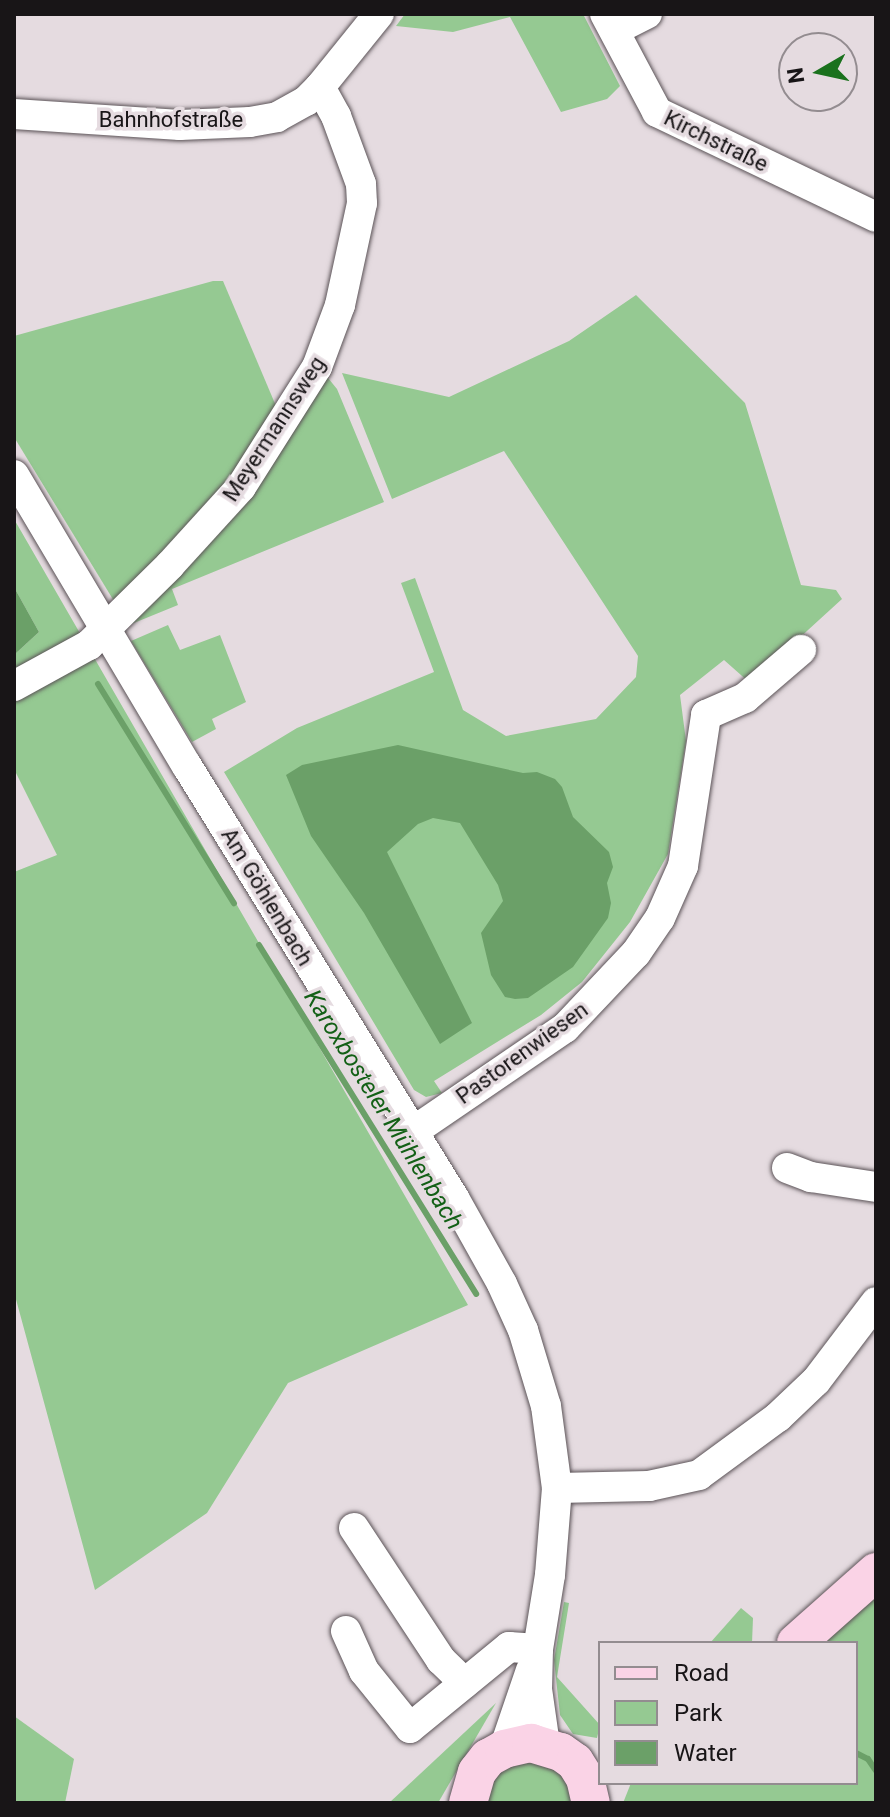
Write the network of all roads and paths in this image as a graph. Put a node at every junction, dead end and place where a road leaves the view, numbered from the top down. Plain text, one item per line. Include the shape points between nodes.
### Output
1 (379, 14) edge
2 (647, 14) edge
3 (610, 22) edge
4 (320, 87) junction
5 (14, 114) edge
6 (876, 217) edge
7 (14, 475) edge
8 (106, 626) junction
9 (801, 650) dead end
10 (14, 686) edge
11 (411, 1133) junction
12 (787, 1168) dead end
13 (876, 1187) edge
14 (876, 1302) edge
15 (557, 1488) junction
16 (354, 1528) dead end
17 (876, 1572) edge
18 (346, 1631) dead end
19 (798, 1641) edge
20 (538, 1649) junction
21 (465, 1683) junction
22 (504, 1749) junction
23 (585, 1774) edge
24 (468, 1803) edge

1 - 4 street, Bahnhofstraße
2 - 3 street
3 - 6 street, Kirchstraße via 657,112
4 - 5 street, Bahnhofstraße via 291,110 250,122 180,125
4 - 8 street, Meyermannsweg via 336,116 362,194 360,221 327,346 241,487
7 - 8 street, Am Göhlenbach
8 - 10 street, Meyermannsweg via 89,645
8 - 11 street, Am Göhlenbach
9 - 11 street, Pastorenwiesen via 745,698 706,715 683,866 660,918 636,953 565,1028
11 - 15 street, Am Göhlenbach via 462,1211 523,1330 546,1406
12 - 13 street
14 - 15 street via 816,1381 758,1433 699,1475 649,1486
15 - 20 street, Am Göhlenbach
16 - 21 street via 441,1660
17 - 19 main road
18 - 21 street via 364,1671 410,1728
20 - 21 street via 509,1647
20 - 22 street, Am Göhlenbach
20 - 23 street, Am Göhlenbach via 538,1704
22 - 23 main road via 517,1744
22 - 24 main road via 477,1772

